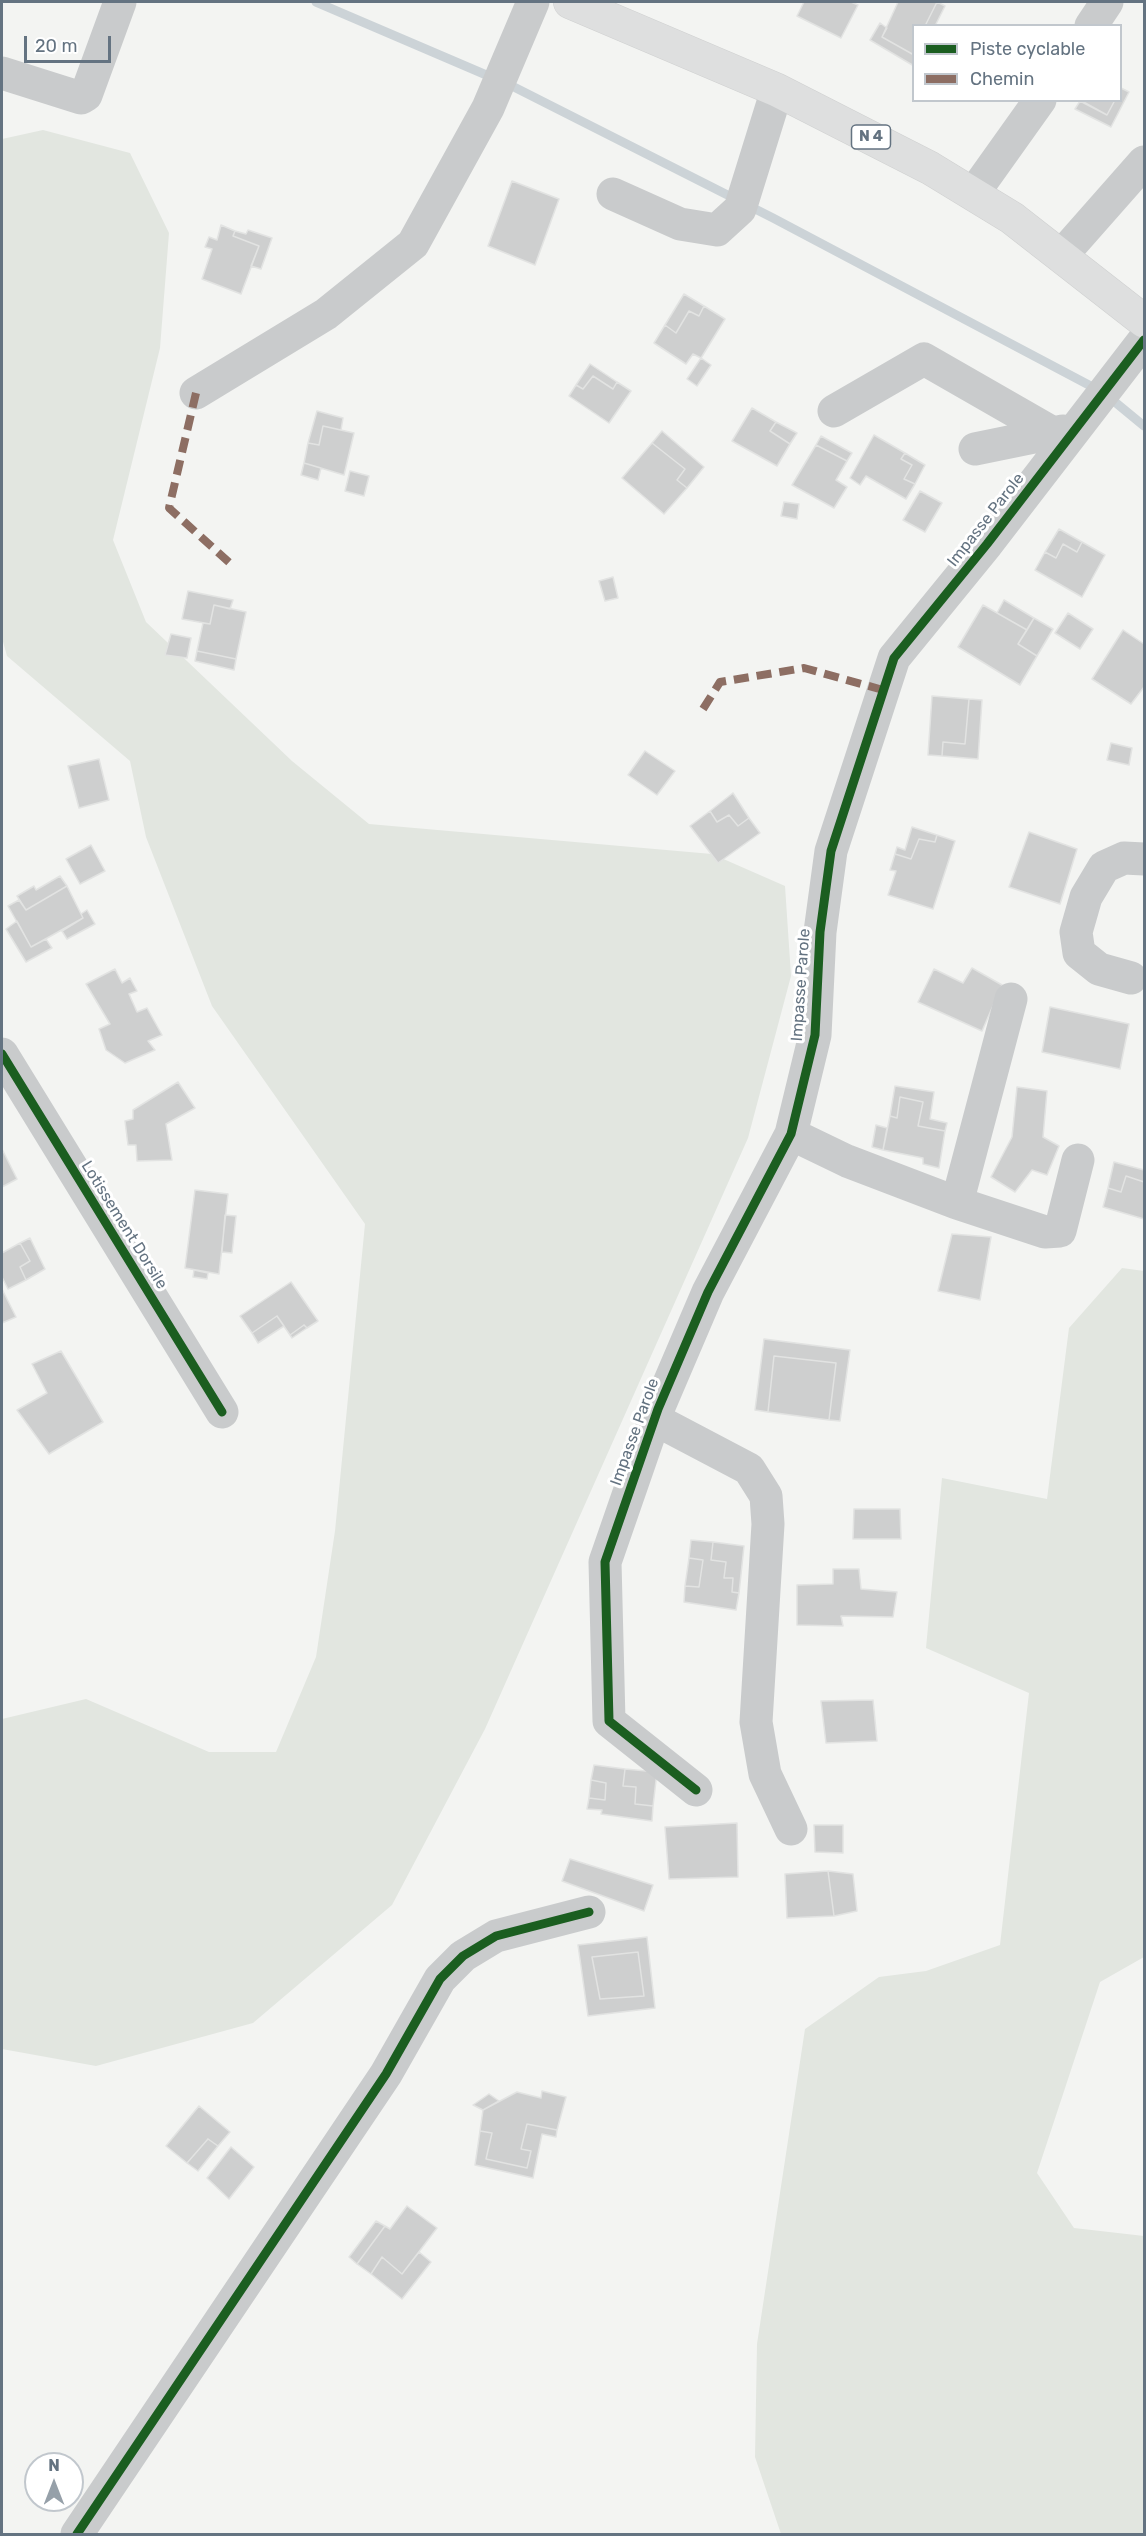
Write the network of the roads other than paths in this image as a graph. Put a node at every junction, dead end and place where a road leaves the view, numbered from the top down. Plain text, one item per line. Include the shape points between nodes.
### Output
1 (120, 2) edge
2 (533, 2) edge
3 (570, 2) edge
4 (1107, 2) edge
5 (1092, 24) edge
6 (2, 73) edge
7 (777, 90) junction
8 (1039, 102) edge
9 (1144, 162) edge
10 (613, 194) dead end
11 (974, 194) junction
12 (1062, 255) junction
13 (1144, 321) edge
14 (1144, 340) edge
15 (196, 393) dead end
16 (834, 411) dead end
17 (1065, 431) junction
18 (975, 449) dead end
19 (1144, 859) edge
20 (1131, 978) dead end
21 (1011, 999) dead end
22 (2, 1054) edge
23 (791, 1134) junction
24 (1078, 1160) dead end
25 (957, 1203) junction
26 (222, 1412) dead end
27 (654, 1419) junction
28 (696, 1790) dead end
29 (791, 1829) dead end
30 (590, 1912) dead end
31 (77, 2535) edge

1 - 6 street via 86,95 70,97
2 - 15 street via 488,108 413,244 326,314
3 - 7 main road, N 4
4 - 5 street
7 - 10 street via 743,200 717,230 680,224
7 - 11 main road, N 4
8 - 11 street
9 - 12 street
11 - 12 main road, N 4
12 - 13 main road, N 4
14 - 17 street, Impasse Parole via 1105,392
16 - 17 street via 924,359
17 - 18 street
17 - 23 street, Impasse Parole via 894,658 831,851 820,932 815,1035
19 - 20 street via 1124,858 1104,867 1086,897 1076,933 1079,953 1099,969
21 - 25 street
22 - 26 street, Lotissement Dorsile
23 - 25 street via 847,1161
23 - 27 street, Impasse Parole via 708,1292
24 - 25 street via 1060,1231 1046,1232
27 - 28 street, Impasse Parole via 605,1562 609,1720
27 - 29 street via 749,1469 766,1496 768,1524 756,1722 765,1774
30 - 31 street via 496,1936 476,1946 440,1978 386,2074

